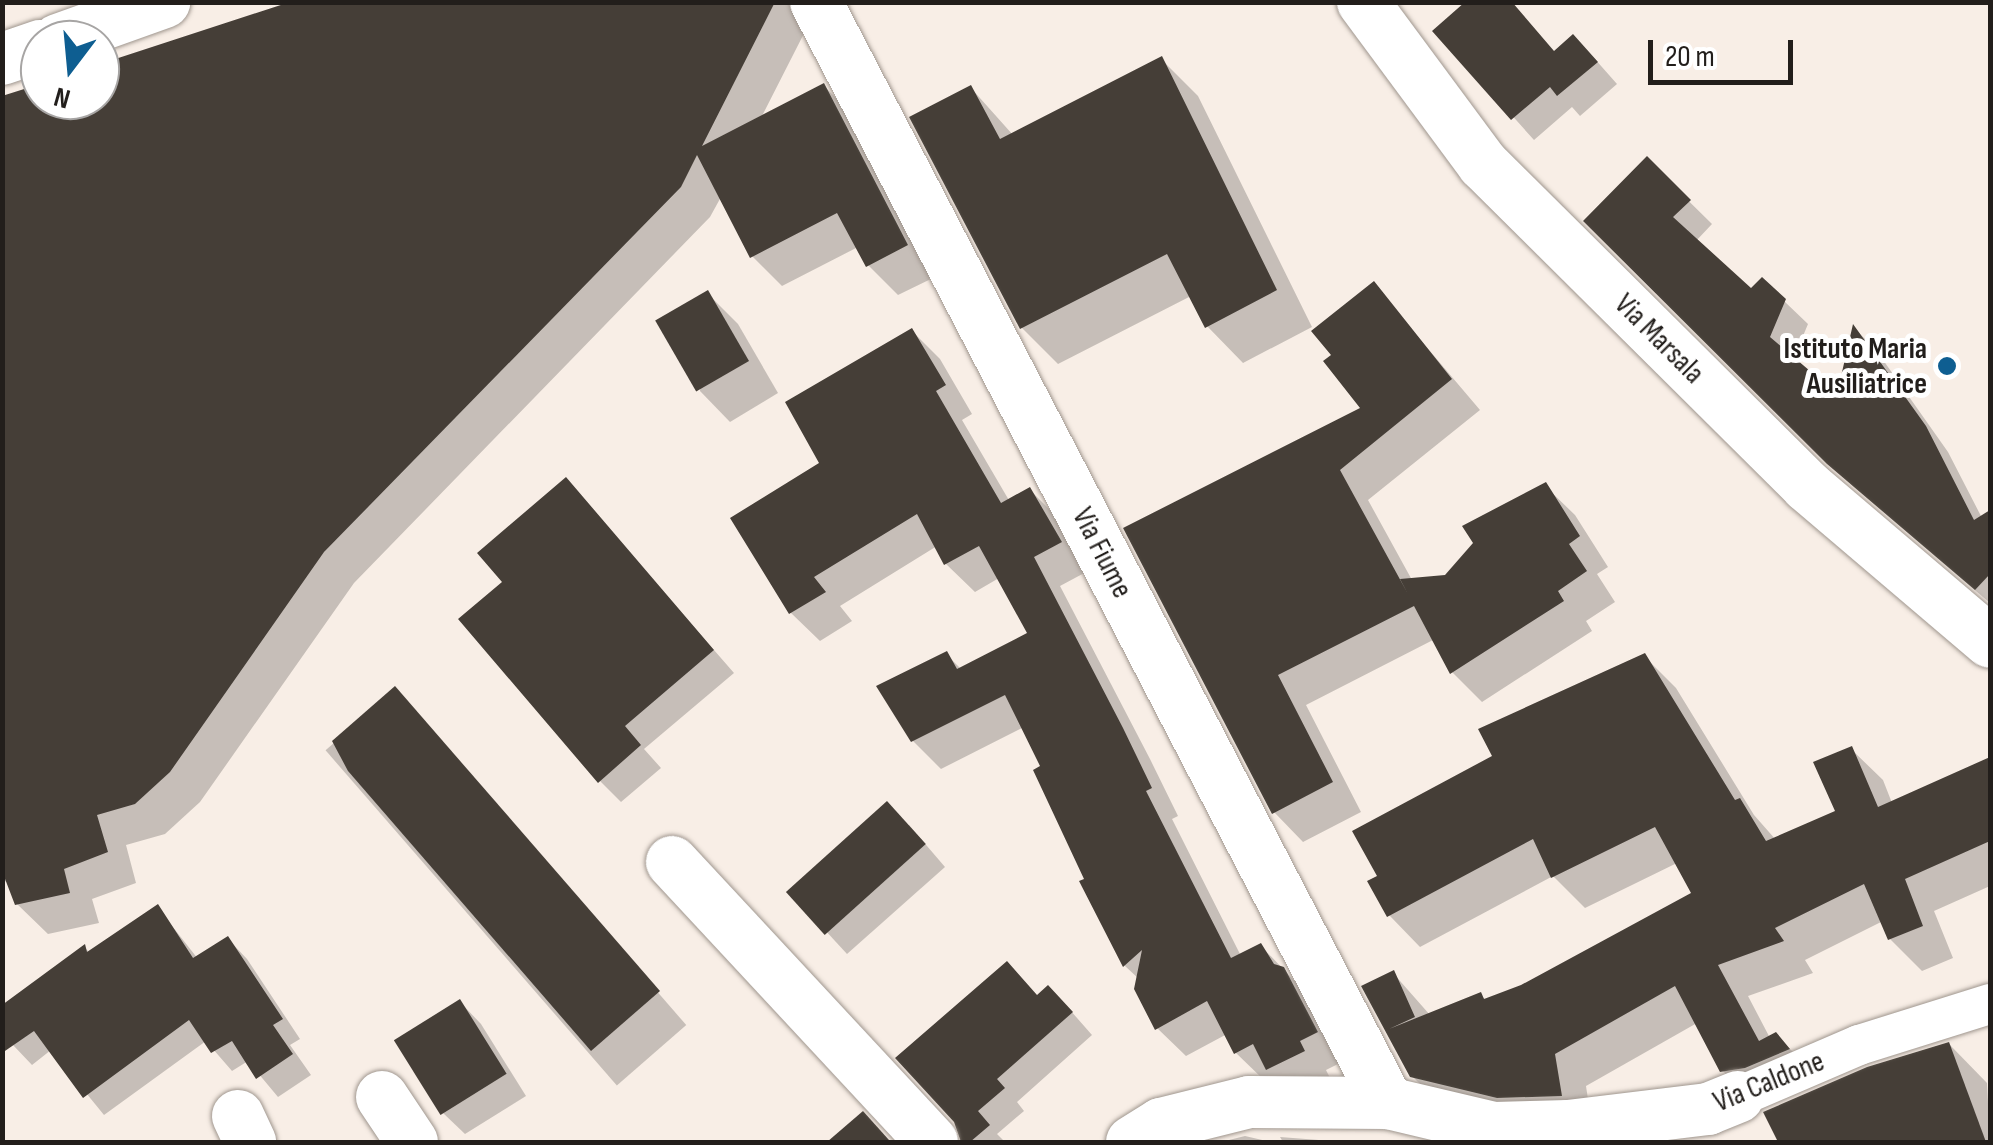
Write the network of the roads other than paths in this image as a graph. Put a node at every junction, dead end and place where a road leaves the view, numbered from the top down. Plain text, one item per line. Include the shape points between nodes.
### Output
1 (164, 2) edge
2 (816, 2) edge
3 (1363, 2) edge
4 (114, 20) edge
5 (1990, 642) edge
6 (672, 862) dead end
7 (1990, 1004) edge
8 (1738, 1096) joint
9 (382, 1098) dead end
10 (1388, 1103) junction
11 (1572, 1134) edge
12 (412, 1142) edge
13 (932, 1142) edge
14 (1132, 1142) edge

1 - 4 street
2 - 10 street, Via Fiume
3 - 5 street, Via Marsala via 1483,164 1807,486
6 - 13 street
7 - 8 street, Via Caldone via 1859,1045
8 - 11 street, Via Caldone via 1708,1110
9 - 12 street
10 - 11 street, Via Caldone via 1494,1128
10 - 14 street, Via Caldone via 1249,1102 1161,1124

